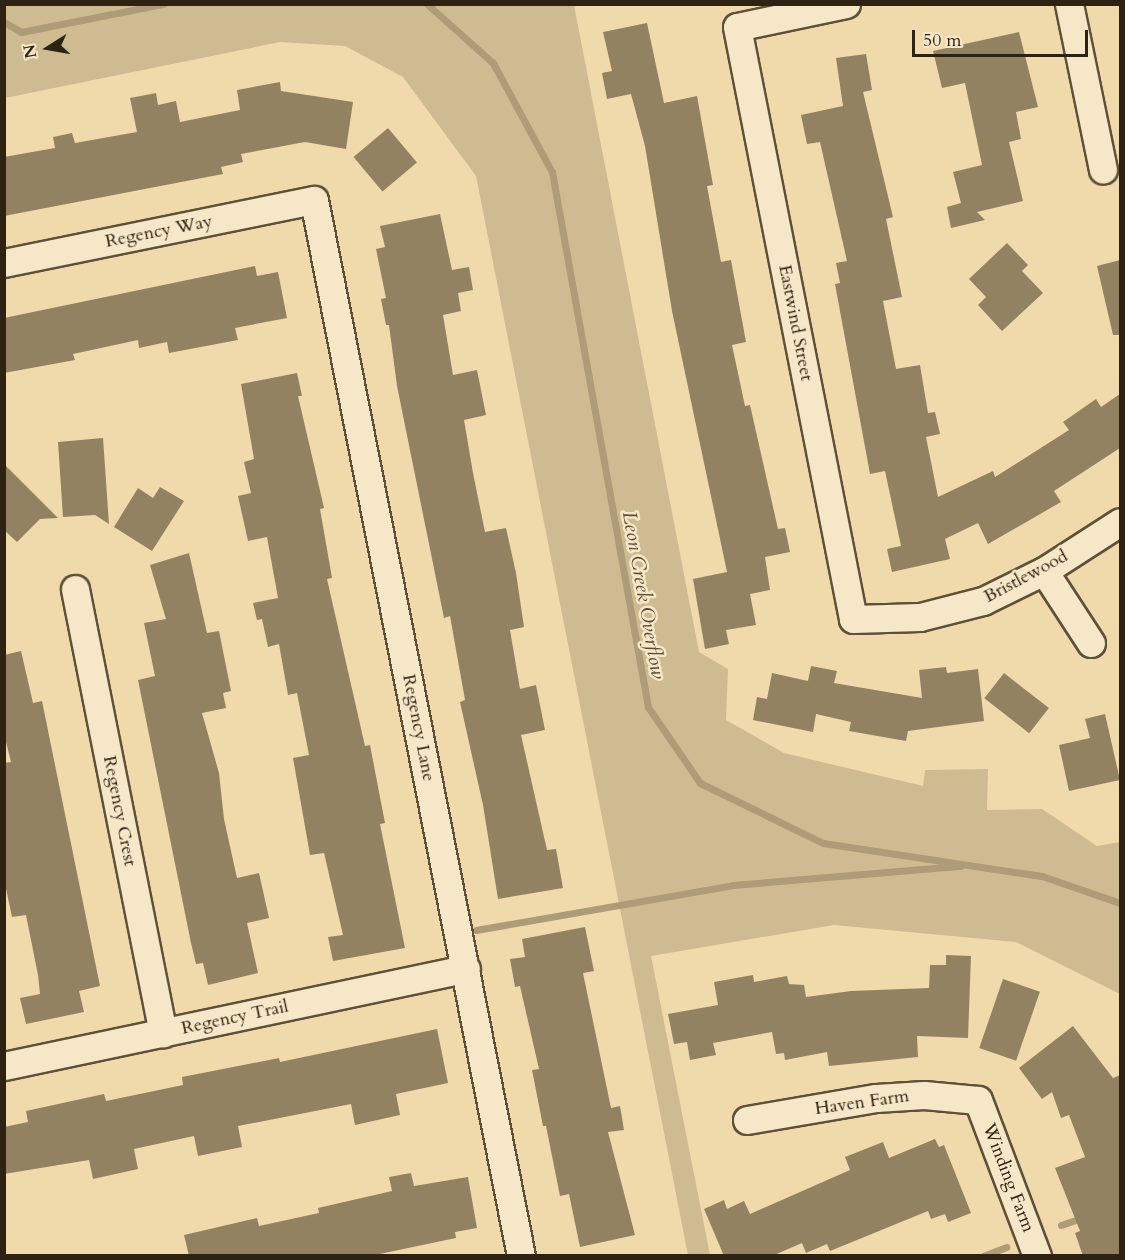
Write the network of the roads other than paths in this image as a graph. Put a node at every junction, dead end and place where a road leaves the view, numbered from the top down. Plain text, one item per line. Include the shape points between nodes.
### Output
1 (846, 4) edge
2 (1069, 4) edge
3 (1103, 170) dead end
4 (314, 201) joint
5 (4, 263) edge
6 (1120, 522) edge
7 (1044, 571) junction
8 (75, 589) dead end
9 (853, 619) joint
10 (1091, 643) dead end
11 (466, 969) junction
12 (163, 1033) junction
13 (4, 1065) edge
14 (978, 1100) joint
15 (747, 1120) dead end
16 (521, 1256) edge
17 (1037, 1256) edge

1 - 9 street, Eastwind Street via 737,27
2 - 3 street
4 - 5 street, Regency Way
4 - 11 street, Regency Lane
6 - 7 street, Bristlewood
7 - 9 street, Bristlewood via 1012,589 951,611 888,620
7 - 10 street
8 - 12 street, Regency Crest
11 - 12 street, Regency Trail
11 - 16 street, Regency Lane
12 - 13 street, Regency Trail
14 - 15 street, Haven Farm via 924,1095 876,1098
14 - 17 street, Winding Farm

